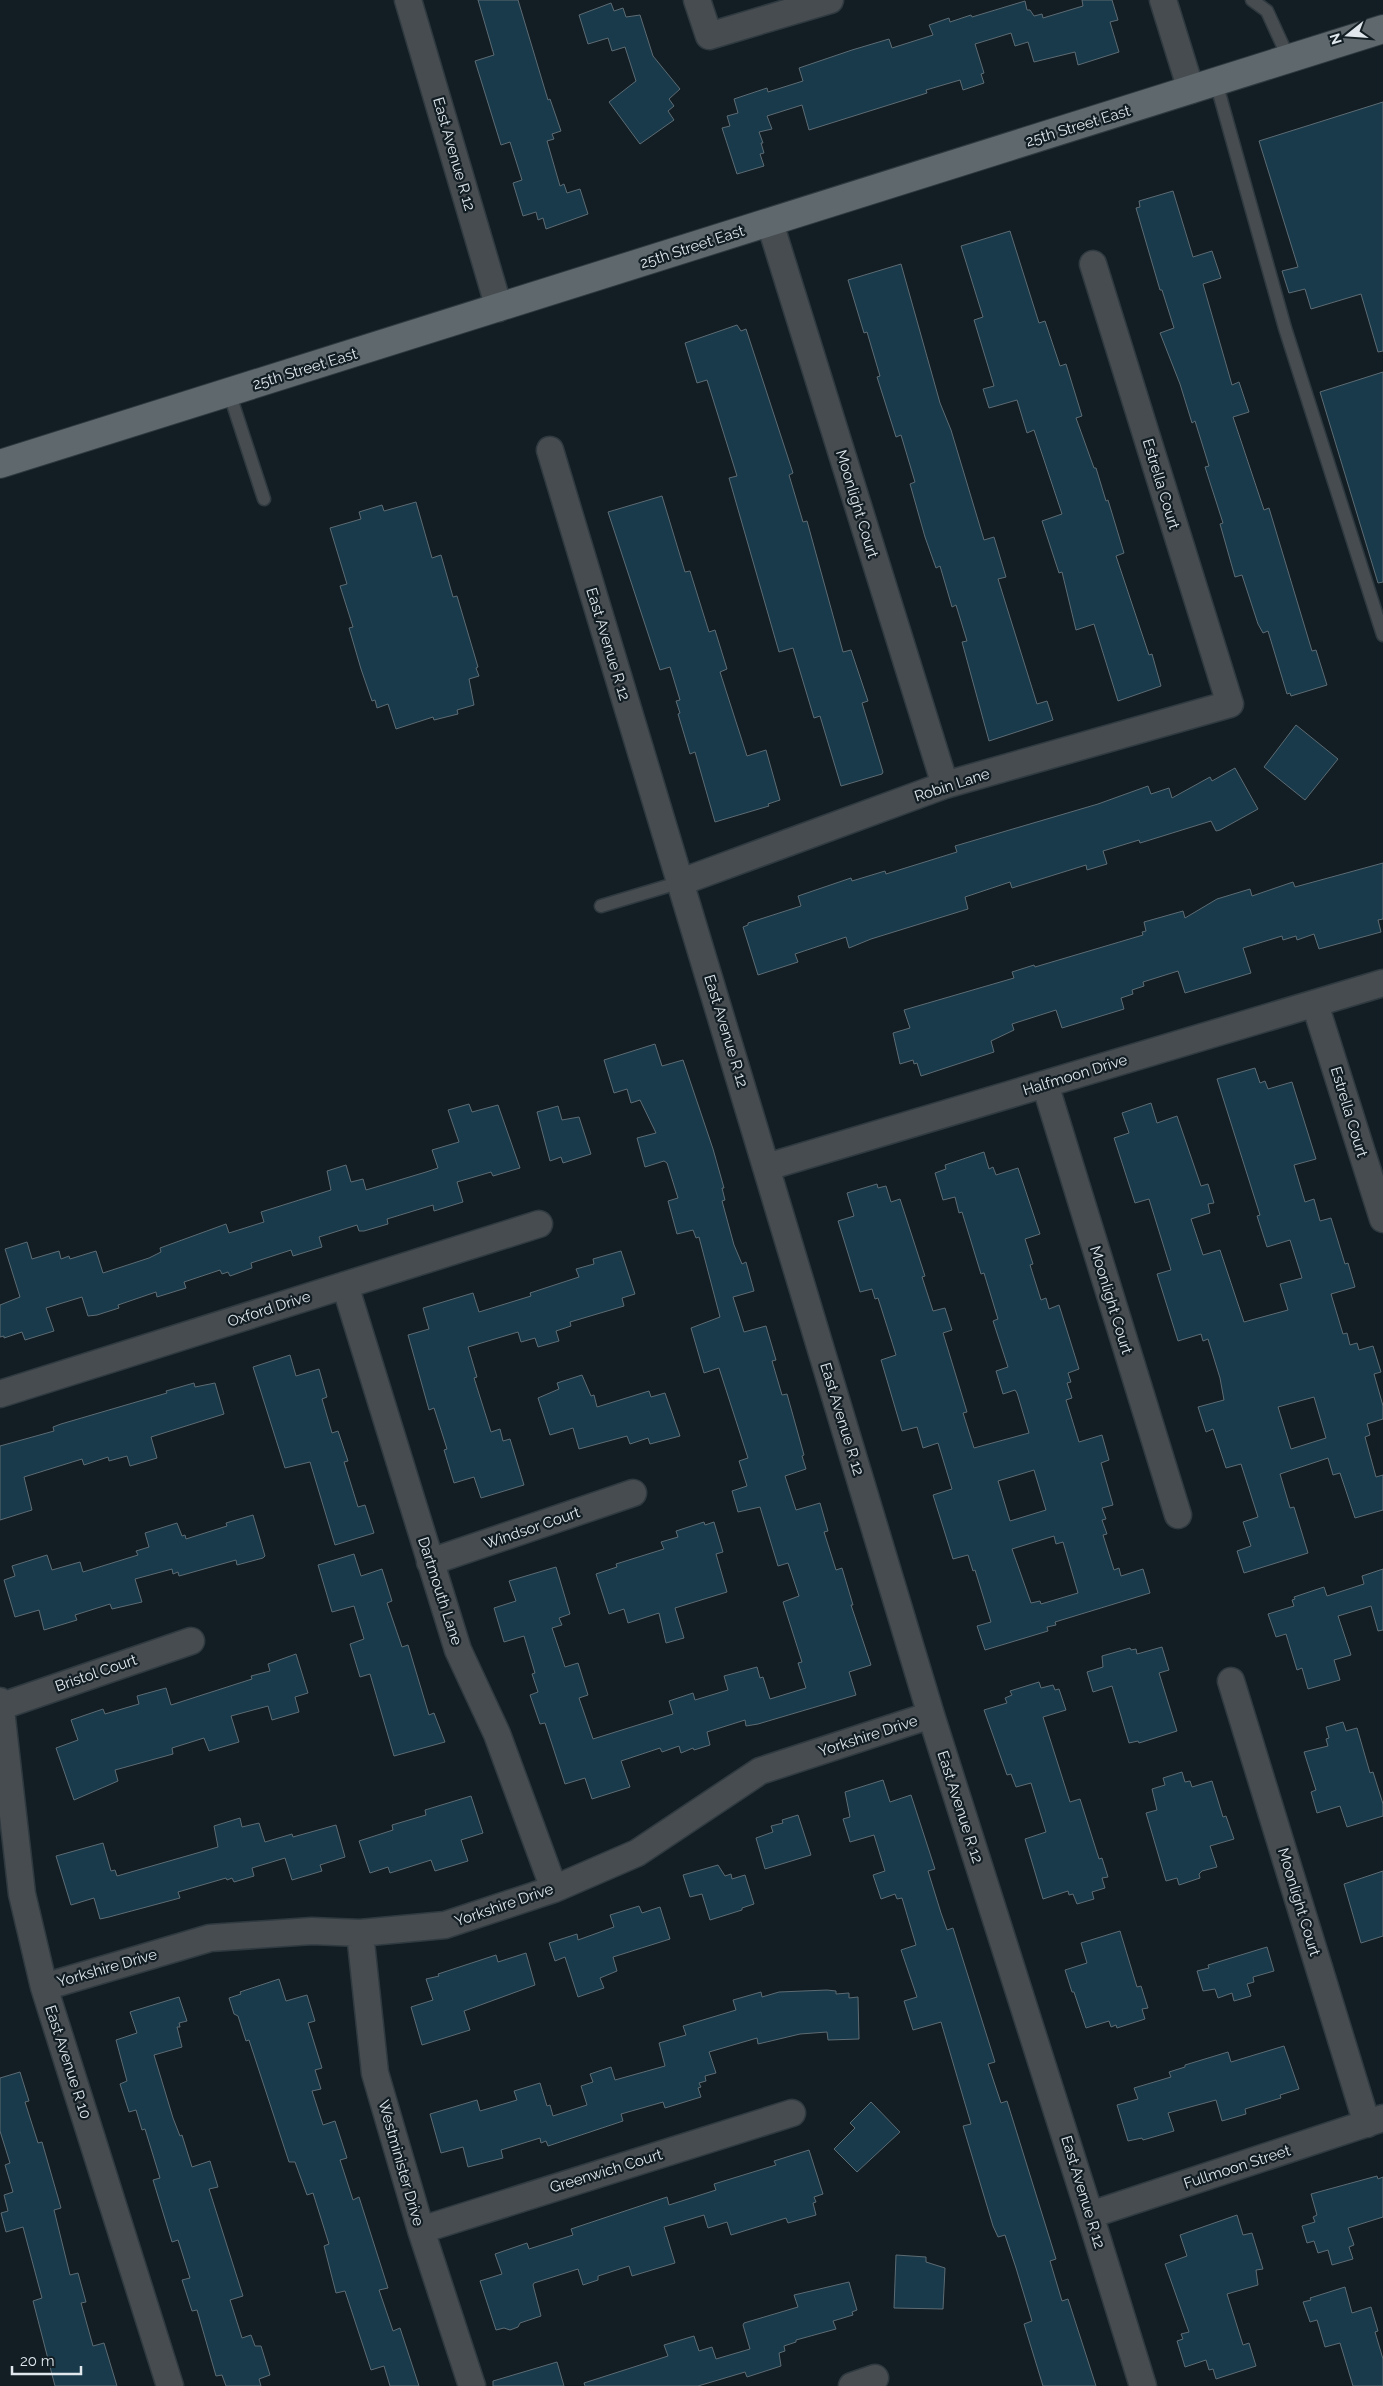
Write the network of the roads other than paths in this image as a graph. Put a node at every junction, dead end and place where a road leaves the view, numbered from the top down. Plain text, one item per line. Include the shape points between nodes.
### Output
1 (408, 0) edge
2 (698, 0) edge
3 (830, 0) edge
4 (1163, 0) edge
5 (1252, 0) edge
6 (1383, 29) edge
7 (1289, 58) junction
8 (1204, 86) junction
9 (770, 222) junction
10 (1093, 264) dead end
11 (499, 308) junction
12 (229, 392) junction
13 (550, 450) dead end
14 (0, 464) edge
15 (264, 499) dead end
16 (1383, 634) edge
17 (1230, 704) joint
18 (945, 785) junction
19 (680, 882) junction
20 (601, 906) dead end
21 (1383, 982) edge
22 (1315, 1004) junction
23 (1044, 1084) junction
24 (767, 1168) junction
25 (1383, 1219) edge
26 (539, 1224) dead end
27 (346, 1285) junction
28 (0, 1394) edge
29 (633, 1494) dead end
30 (1178, 1515) dead end
31 (430, 1562) junction
32 (191, 1641) dead end
33 (1231, 1681) dead end
34 (1, 1703) edge
35 (931, 1715) junction
36 (554, 1889) junction
37 (360, 1933) junction
38 (44, 1987) junction
39 (792, 2113) dead end
40 (1375, 2121) edge
41 (1090, 2215) junction
42 (421, 2230) junction
43 (170, 2386) edge
44 (472, 2386) edge
45 (1143, 2386) edge

1 - 11 street, East Avenue R 12
2 - 3 street via 709,36
4 - 8 street
5 - 7 lane via 1267,10
6 - 7 main road, 25th Street East
7 - 8 main road, 25th Street East
8 - 9 main road, 25th Street East
8 - 16 lane
9 - 11 main road, 25th Street East
9 - 18 street, Moonlight Court
10 - 17 street, Estrella Court
11 - 12 main road, 25th Street East
12 - 14 main road, 25th Street East
12 - 15 lane
13 - 19 street, East Avenue R 12
17 - 18 street, Robin Lane
18 - 19 street, Robin Lane
19 - 20 lane
19 - 24 street, East Avenue R 12
21 - 22 street, Halfmoon Drive
22 - 23 street, Halfmoon Drive
22 - 25 street, Estrella Court
23 - 24 street, Halfmoon Drive
23 - 30 street, Moonlight Court
24 - 35 street, East Avenue R 12
26 - 27 street, Oxford Drive
27 - 28 street, Oxford Drive
27 - 31 street, Dartmouth Lane
29 - 31 street, Windsor Court
31 - 36 street, Dartmouth Lane via 458,1650 497,1734
32 - 34 street, Bristol Court
33 - 40 street, Moonlight Court
34 - 38 street, East Avenue R 10 via 22,1894
35 - 36 street, Yorkshire Drive via 760,1771 637,1852
35 - 41 street, East Avenue R 12
36 - 37 street, Yorkshire Drive via 445,1924
37 - 38 street, Yorkshire Drive via 312,1931 210,1938
37 - 42 street, Westminister Drive via 375,2073
38 - 43 street, East Avenue R 10
39 - 42 street, Greenwich Court
40 - 41 street, Fullmoon Street
41 - 45 street, East Avenue R 12
42 - 44 street, Westminister Drive

